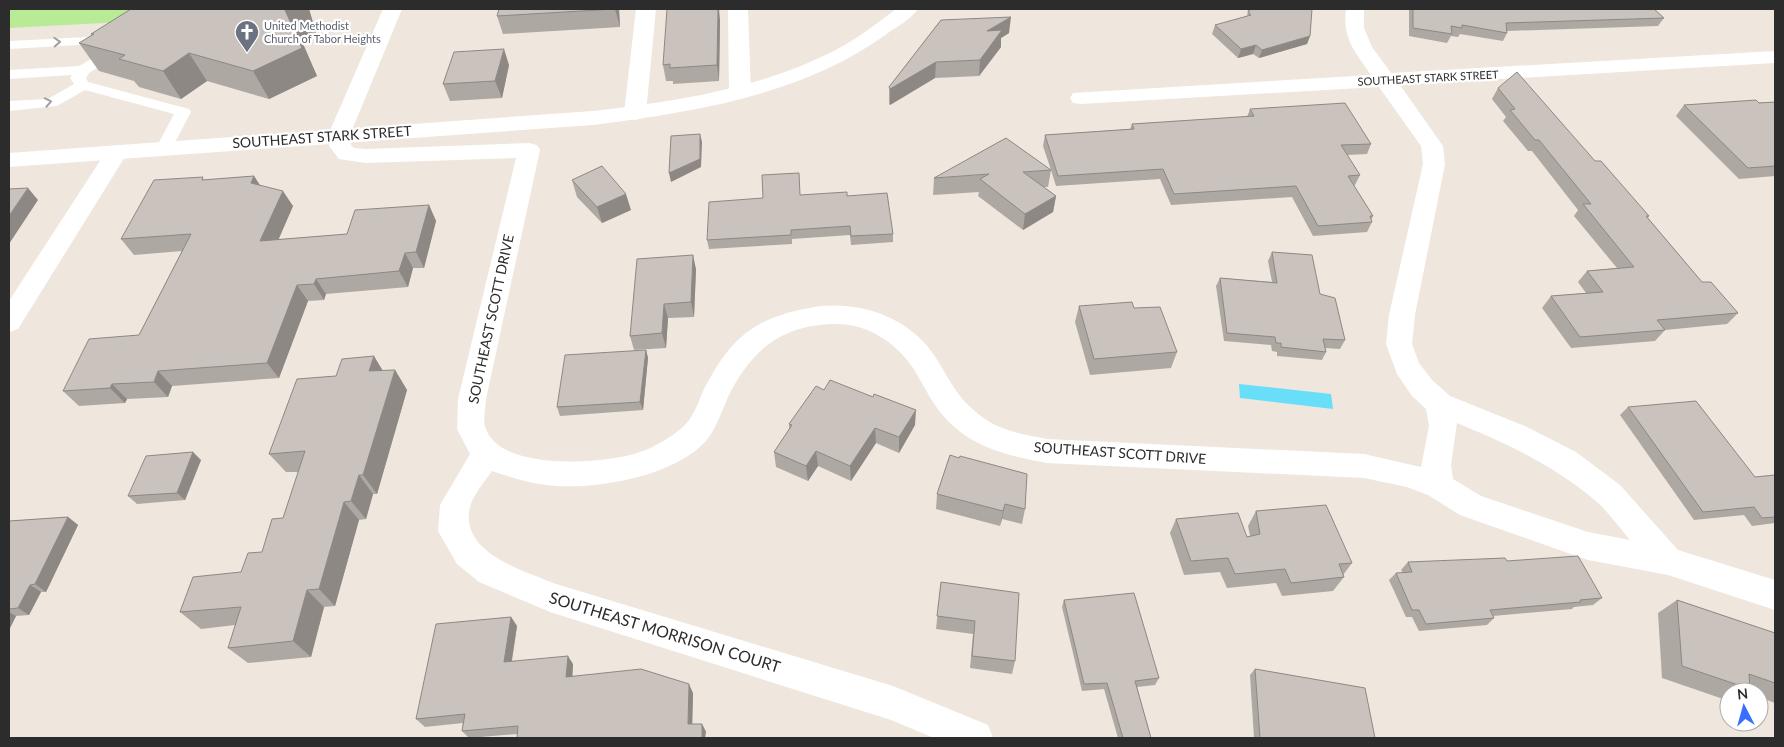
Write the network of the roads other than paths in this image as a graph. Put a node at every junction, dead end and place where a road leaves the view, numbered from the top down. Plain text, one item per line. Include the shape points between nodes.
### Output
1 (392, 9) edge
2 (646, 9) edge
3 (738, 9) edge
4 (908, 9) edge
5 (1355, 9) edge
6 (9, 45) edge
7 (1775, 56) edge
8 (9, 74) edge
9 (83, 78) junction
10 (1385, 80) junction
11 (740, 93) junction
12 (1081, 98) dead end
13 (9, 106) edge
14 (635, 112) junction
15 (339, 135) junction
16 (164, 148) junction
17 (117, 152) junction
18 (9, 160) edge
19 (9, 322) edge
20 (1440, 404) junction
21 (486, 454) junction
22 (1439, 486) junction
23 (1668, 561) junction
24 (1775, 595) edge
25 (975, 738) edge

1 - 15 street
2 - 14 street
3 - 11 street
4 - 11 street, SOUTHEAST STARK STREET via 843,54 814,68
5 - 10 street via 1354,28 1362,47
6 -> 9 lane via 128,39
7 - 10 street, SOUTHEAST STARK STREET
8 - 9 lane
13 -> 9 lane via 52,103
9 - 16 lane via 183,112
10 - 12 street, SOUTHEAST STARK STREET
10 - 20 street via 1432,146 1434,164 1402,315 1399,344 1407,367 1422,388
11 - 14 street, SOUTHEAST STARK STREET
14 - 15 street, SOUTHEAST STARK STREET
15 - 16 street, SOUTHEAST STARK STREET
15 - 21 street, SOUTHEAST SCOTT DRIVE via 340,146 347,154 366,156 528,150 472,399 471,432
16 - 17 street, SOUTHEAST STARK STREET
17 - 18 street, SOUTHEAST STARK STREET
17 - 19 street
20 - 22 street via 1443,426 1436,465
20 - 23 street via 1517,435 1566,461 1609,494
21 - 22 street, SOUTHEAST SCOTT DRIVE via 517,467 550,474 595,474 641,464 673,450 696,433 738,355 759,336 784,324 819,315 848,315 874,321 904,339 918,355 940,392 959,413 1002,442 1047,451 1364,466
21 - 25 street, SOUTHEAST MORRISON COURT via 455,505 454,531 468,554 490,572 550,597 893,703
22 - 23 street, SOUTHEAST SCOTT DRIVE via 1471,506 1588,546
23 - 24 street, SOUTHEAST SCOTT DRIVE

